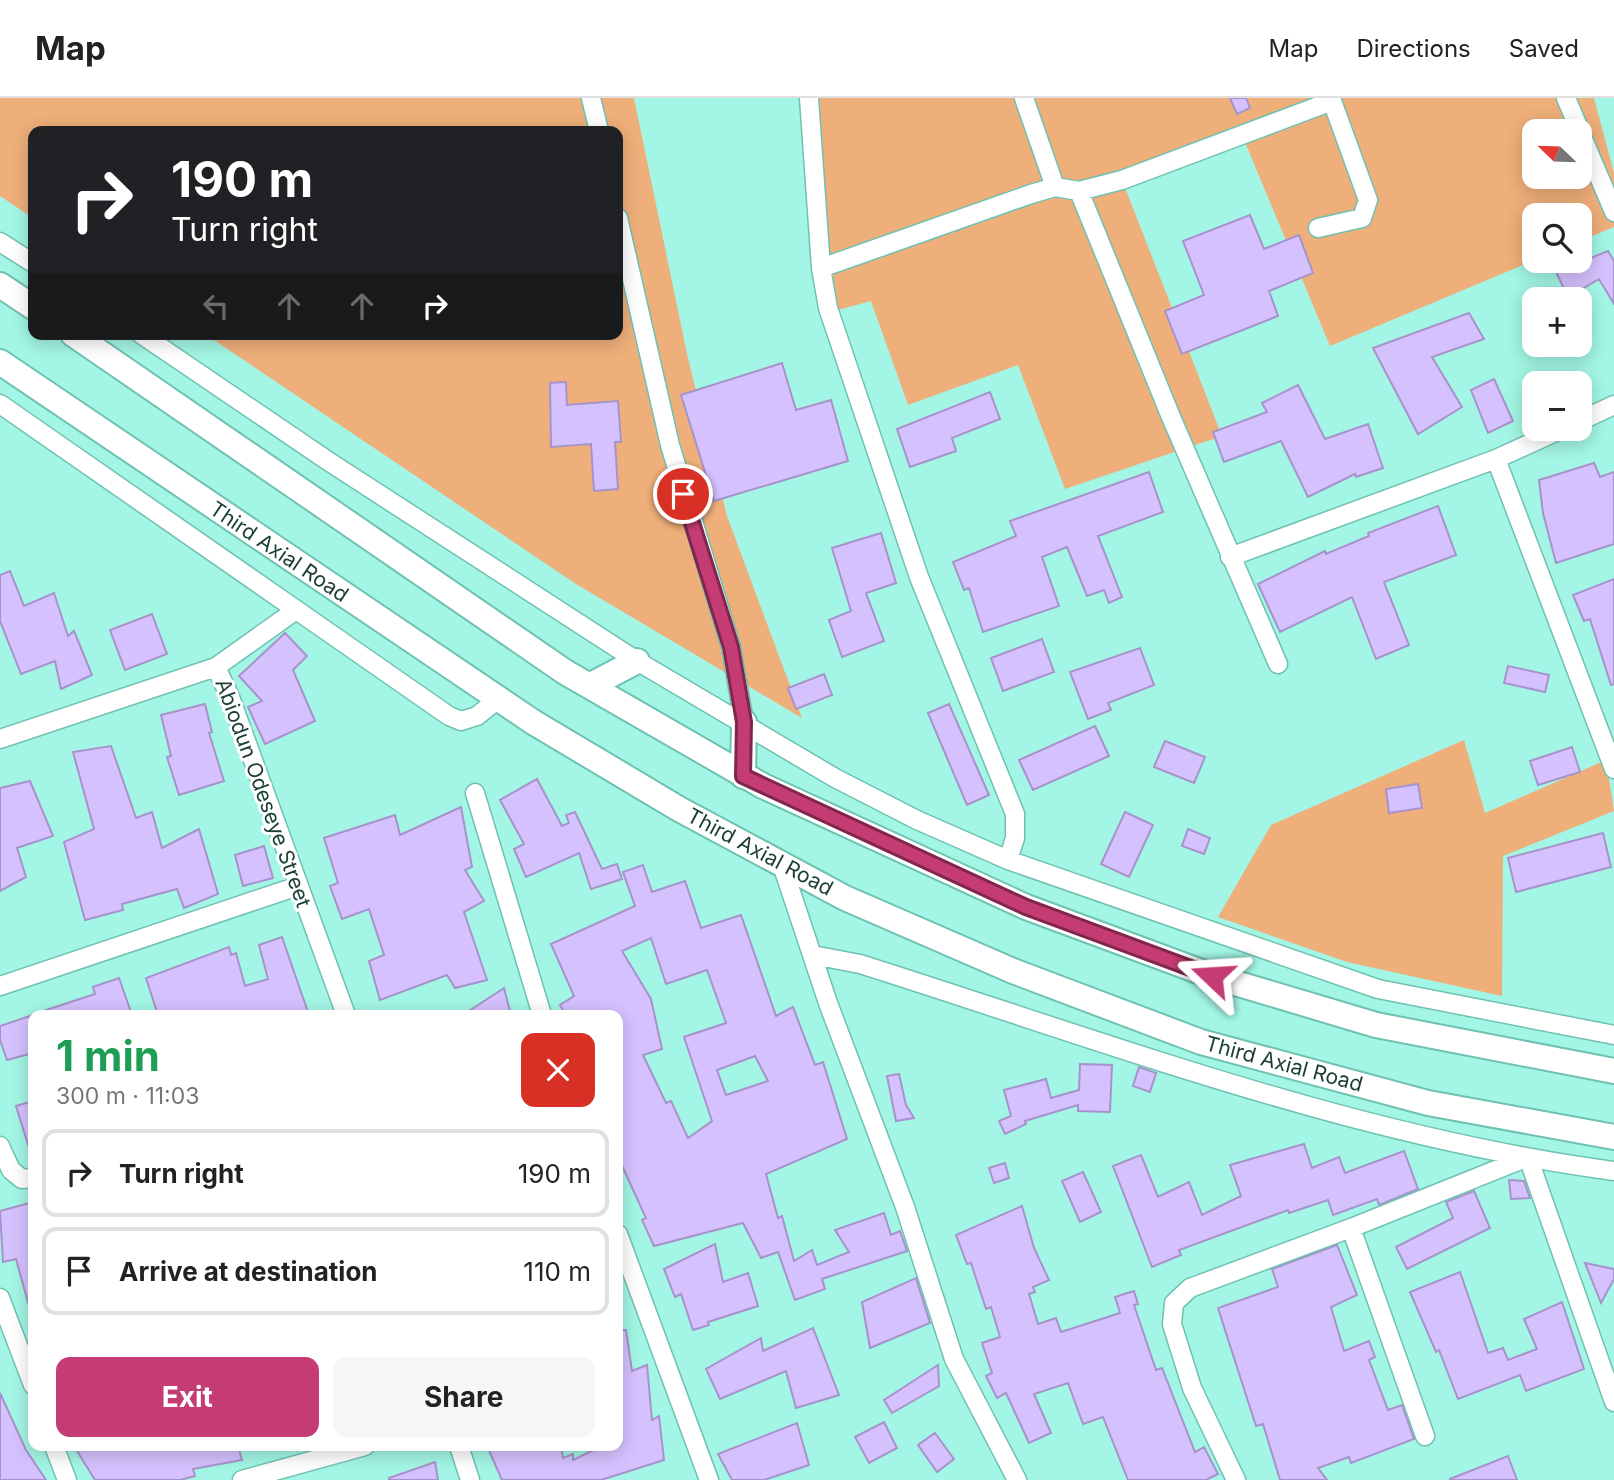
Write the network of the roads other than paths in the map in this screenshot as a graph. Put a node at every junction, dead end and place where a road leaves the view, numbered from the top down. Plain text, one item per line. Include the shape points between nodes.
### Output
1 (591, 98) edge
2 (808, 98) edge
3 (1024, 98) edge
4 (1566, 98) edge
5 (1332, 99) edge
6 (1575, 119) edge
7 (598, 126) edge
8 (1592, 160) edge
9 (1055, 187) junction
10 (1079, 191) junction
11 (1614, 212) edge
12 (1318, 228) dead end
13 (623, 240) edge
14 (0, 242) edge
15 (28, 260) edge
16 (821, 268) junction
17 (0, 285) edge
18 (28, 304) edge
19 (82, 340) edge
20 (150, 340) edge
21 (0, 362) edge
22 (0, 404) edge
23 (1614, 405) edge
24 (1592, 415) edge
25 (1535, 441) edge
26 (1496, 458) junction
27 (1230, 557) junction
28 (296, 610) junction
29 (637, 661) junction
30 (1278, 664) dead end
31 (216, 667) junction
32 (589, 686) junction
33 (498, 699) junction
34 (744, 722) junction
35 (0, 739) edge
36 (1614, 769) edge
37 (743, 776) junction
38 (475, 793) dead end
39 (1008, 860) junction
40 (782, 865) junction
41 (298, 886) junction
42 (813, 955) junction
43 (0, 986) edge
44 (344, 1010) edge
45 (540, 1010) edge
46 (1614, 1035) edge
47 (1614, 1071) edge
48 (1614, 1137) edge
49 (0, 1146) edge
50 (1526, 1159) junction
51 (1614, 1171) edge
52 (28, 1178) edge
53 (1352, 1228) junction
54 (623, 1248) edge
55 (0, 1298) edge
56 (27, 1347) edge
57 (1614, 1402) edge
58 (1425, 1436) dead end
59 (56, 1451) edge
60 (347, 1451) edge
61 (461, 1451) edge
62 (67, 1480) edge
63 (242, 1480) edge
64 (470, 1480) edge
65 (709, 1480) edge
66 (1017, 1480) edge
67 (1236, 1480) edge

1 - 7 street
2 - 16 street
3 - 9 street
4 - 6 street
5 - 10 street via 1122,180
5 - 12 street via 1368,200 1363,218
8 - 11 street
9 - 10 street
9 - 16 street
10 - 27 street
13 - 34 street via 670,444 731,647
14 - 15 street
16 - 39 street via 828,308 919,577 1015,814 1015,838
17 - 18 highway
19 - 32 highway
20 - 29 street
21 - 33 highway, Third Axial Road
22 - 28 street
23 - 24 street
25 - 26 street
26 - 27 street
26 - 36 street
27 - 30 street
28 - 31 street
28 - 33 street via 461,721 477,716
29 - 32 highway
29 - 34 street
31 - 35 street, Abiodun Odeseye Street
31 - 41 street, Abiodun Odeseye Street
32 - 37 highway
33 - 40 highway, Third Axial Road via 679,809
34 - 37 highway
34 - 39 street via 835,778
37 - 47 highway via 1026,907 1212,976 1376,1025
38 - 45 street
39 - 46 street via 1378,989
40 - 42 street
40 - 48 highway, Third Axial Road via 845,898 1013,971 1201,1042 1428,1103
41 - 43 street
41 - 44 street, Abiodun Odeseye Street
42 - 50 street via 860,964 1299,1102
42 - 66 street via 905,1207 954,1359
49 - 52 street via 10,1170
50 - 51 street
50 - 53 street
50 - 57 street
53 - 58 street
53 - 67 street via 1190,1288 1174,1303 1172,1324 1192,1388
54 - 65 street
55 - 56 street
59 - 62 street
60 - 63 street
61 - 64 street

